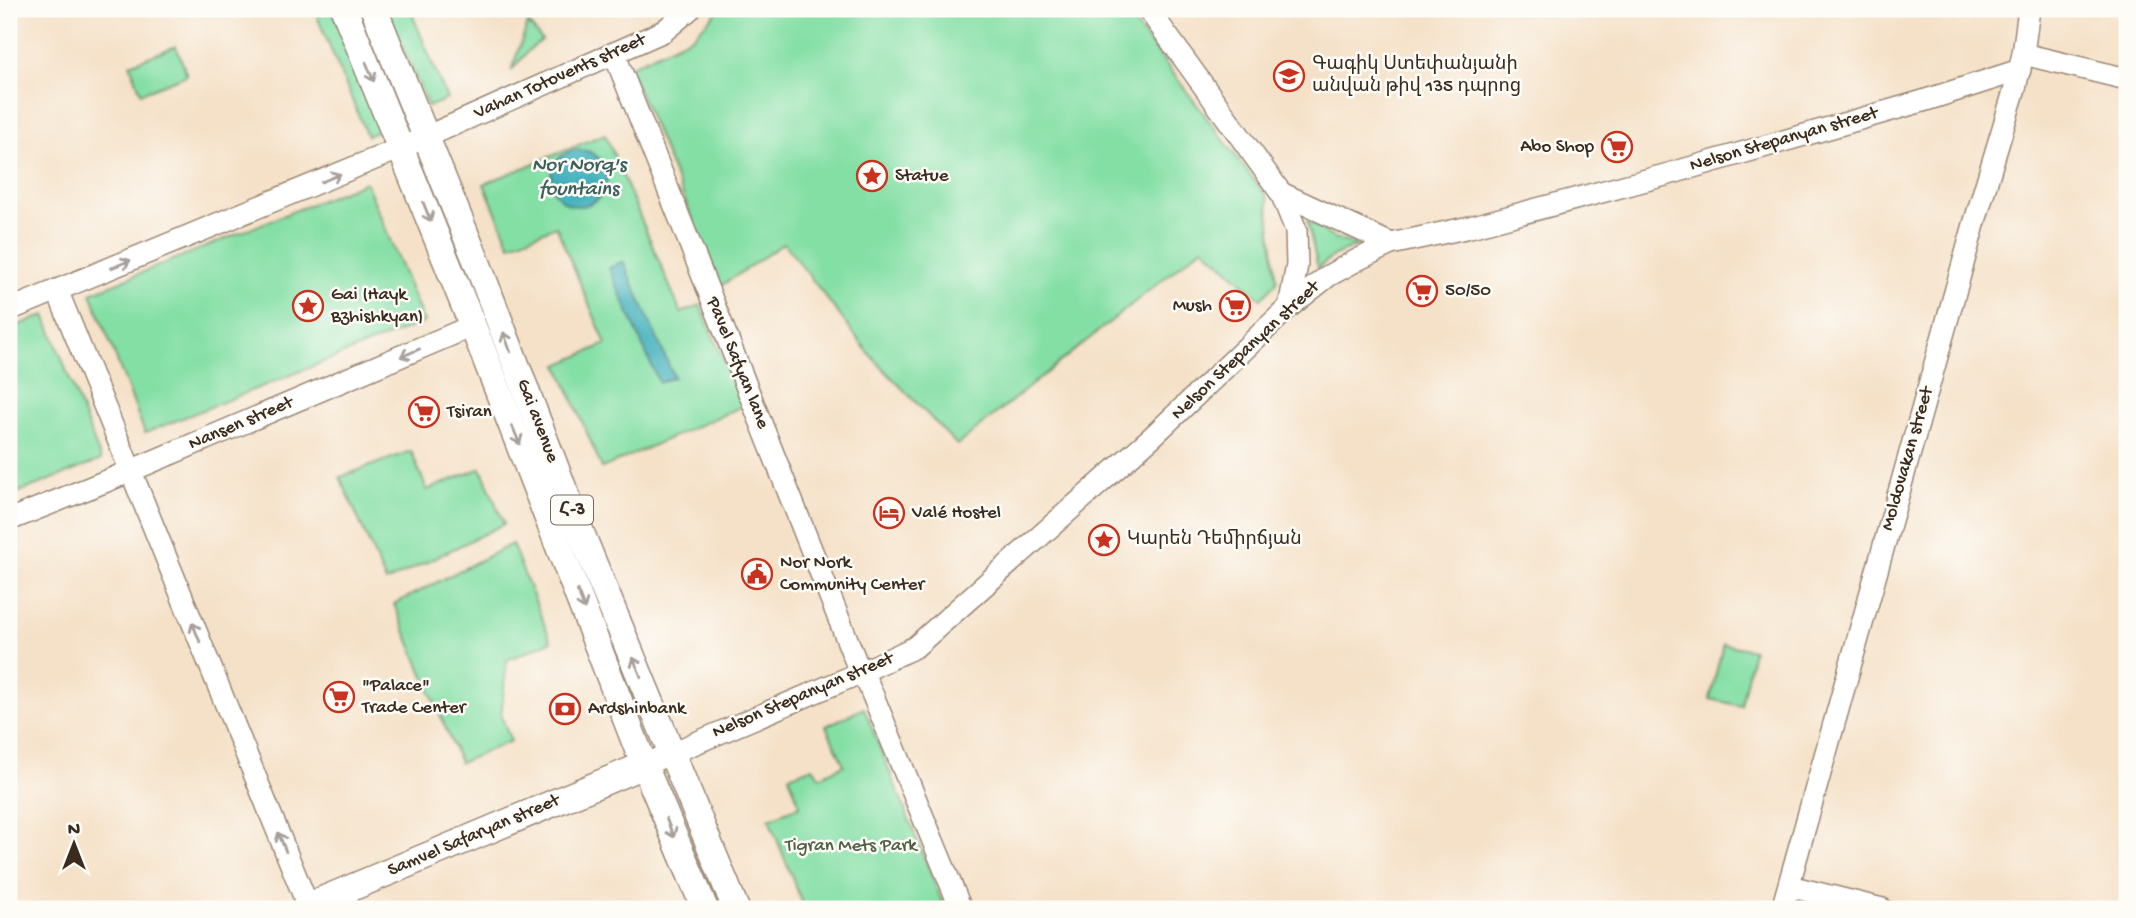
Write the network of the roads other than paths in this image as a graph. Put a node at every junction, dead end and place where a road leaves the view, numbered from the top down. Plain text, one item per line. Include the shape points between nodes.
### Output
1 (344, 9) edge
2 (374, 9) edge
3 (690, 9) edge
4 (1148, 9) edge
5 (2029, 9) edge
6 (614, 53) junction
7 (2021, 62) junction
8 (2127, 79) edge
9 (426, 138) junction
10 (401, 148) junction
11 (1281, 193) junction
12 (1391, 244) junction
13 (57, 290) junction
14 (1289, 307) junction
15 (9, 310) edge
16 (472, 326) junction
17 (131, 470) junction
18 (9, 520) edge
19 (860, 673) junction
20 (673, 752) junction
21 (644, 765) junction
22 (1789, 886) junction
23 (306, 907) edge
24 (705, 909) edge
25 (736, 909) edge
26 (961, 909) edge
27 (1782, 909) edge
28 (1882, 909) edge

1 -> 10 main road, Gai avenue / Հ-3
2 - 9 main road, Gai avenue / Հ-3
3 - 6 street, Vahan Totovents street via 664,31
4 - 11 street
5 - 7 street, Moldovakan street
6 - 9 street, Vahan Totovents street
6 - 19 street, Pavel Safyan lane
7 - 8 street
7 - 12 street, Nelson Stepanyan street via 1923,102 1665,175
7 - 22 street, Moldovakan street
9 - 10 street
20 -> 9 main road, Gai avenue / Հ-3 via 572,511
13 -> 10 street
10 -> 16 main road, Gai avenue / Հ-3
11 - 12 street
11 - 14 street via 1296,230 1297,265
12 - 14 street, Nelson Stepanyan street via 1328,276
13 - 15 street
13 - 17 street
14 - 19 street, Nelson Stepanyan street via 1153,436 915,647
16 -> 17 street, Nansen street
16 -> 21 main road, Gai avenue / Հ-3
17 - 18 street, Nansen street
23 -> 17 street
19 - 20 street, Nelson Stepanyan street
19 - 26 street
20 - 21 street, Nelson Stepanyan street
20 - 25 main road, Gai avenue / Հ-3
21 - 23 main road, Samvel Safaryan street
21 -> 24 main road, Gai avenue / Հ-3
22 - 27 street, Moldovakan street
22 - 28 street

